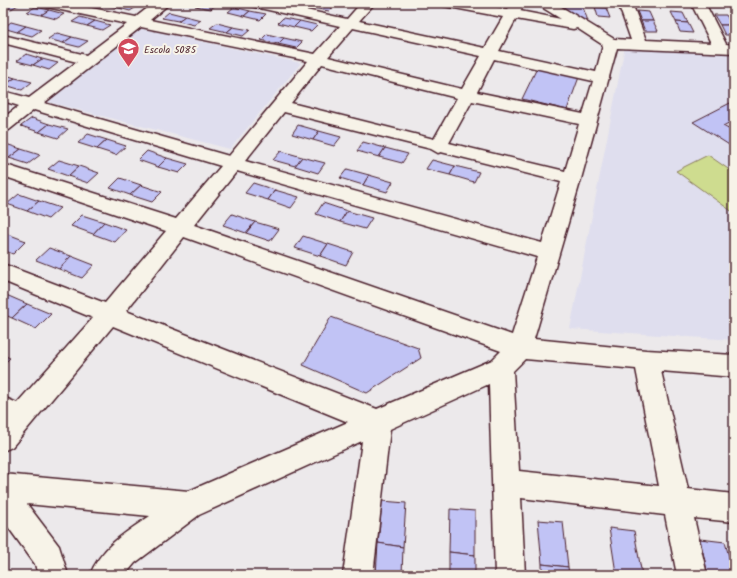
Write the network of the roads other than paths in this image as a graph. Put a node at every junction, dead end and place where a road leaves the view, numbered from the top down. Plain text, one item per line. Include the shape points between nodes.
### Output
1 (47, 3) edge
2 (163, 3) edge
3 (255, 3) edge
4 (368, 3) edge
5 (449, 3) edge
6 (625, 3) edge
7 (698, 3) edge
8 (548, 4) edge
9 (514, 9) edge
10 (138, 22) junction
11 (351, 24) junction
12 (584, 27) junction
13 (3, 39) edge
14 (610, 43) junction
15 (640, 44) junction
16 (728, 48) edge
17 (489, 54) junction
18 (318, 59) junction
19 (89, 60) junction
20 (602, 78) junction
21 (467, 95) junction
22 (3, 96) edge
23 (31, 104) junction
24 (281, 106) junction
25 (589, 121) junction
26 (3, 126) edge
27 (438, 147) junction
28 (232, 163) junction
29 (3, 170) edge
30 (572, 179) junction
31 (181, 228) junction
32 (549, 253) junction
33 (3, 272) edge
34 (110, 314) junction
35 (520, 348) junction
36 (646, 360) junction
37 (734, 366) edge
38 (501, 367) junction
39 (12, 413) edge
40 (378, 422) junction
41 (3, 438) edge
42 (506, 483) junction
43 (3, 488) edge
44 (677, 502) junction
45 (3, 504) edge
46 (189, 505) junction
47 (734, 508) edge
48 (53, 575) edge
49 (105, 575) edge
50 (358, 575) edge
51 (510, 575) edge
52 (692, 575) edge

1 - 10 street
2 - 10 street
3 - 11 street
4 - 11 street
5 - 9 street
6 - 15 street
7 - 16 street
8 - 12 street
9 - 12 street
9 - 17 street
10 - 18 street
10 - 19 street
11 - 17 street
11 - 18 street
12 - 14 street
13 - 19 street
14 - 15 street
14 - 20 street
15 - 16 street
17 - 20 street
17 - 21 street
18 - 21 street
18 - 24 street
19 - 23 street
20 - 25 street
21 - 25 street
21 - 27 street
22 - 23 street
23 - 26 street
23 - 28 street
24 - 27 street
24 - 28 street
25 - 30 street
27 - 30 street
28 - 31 street
28 - 32 street
29 - 31 street
30 - 32 street
31 - 34 street
31 - 35 street
32 - 35 street
33 - 34 street
34 - 39 street
34 - 40 street
35 - 36 street
35 - 38 street
36 - 37 street
36 - 44 street
38 - 40 street
38 - 42 street
39 - 41 street
40 - 46 street
40 - 50 street
42 - 44 street
42 - 51 street
43 - 46 street
44 - 47 street
44 - 52 street
45 - 48 street via 14,510 48,557
46 - 49 street via 124,552

